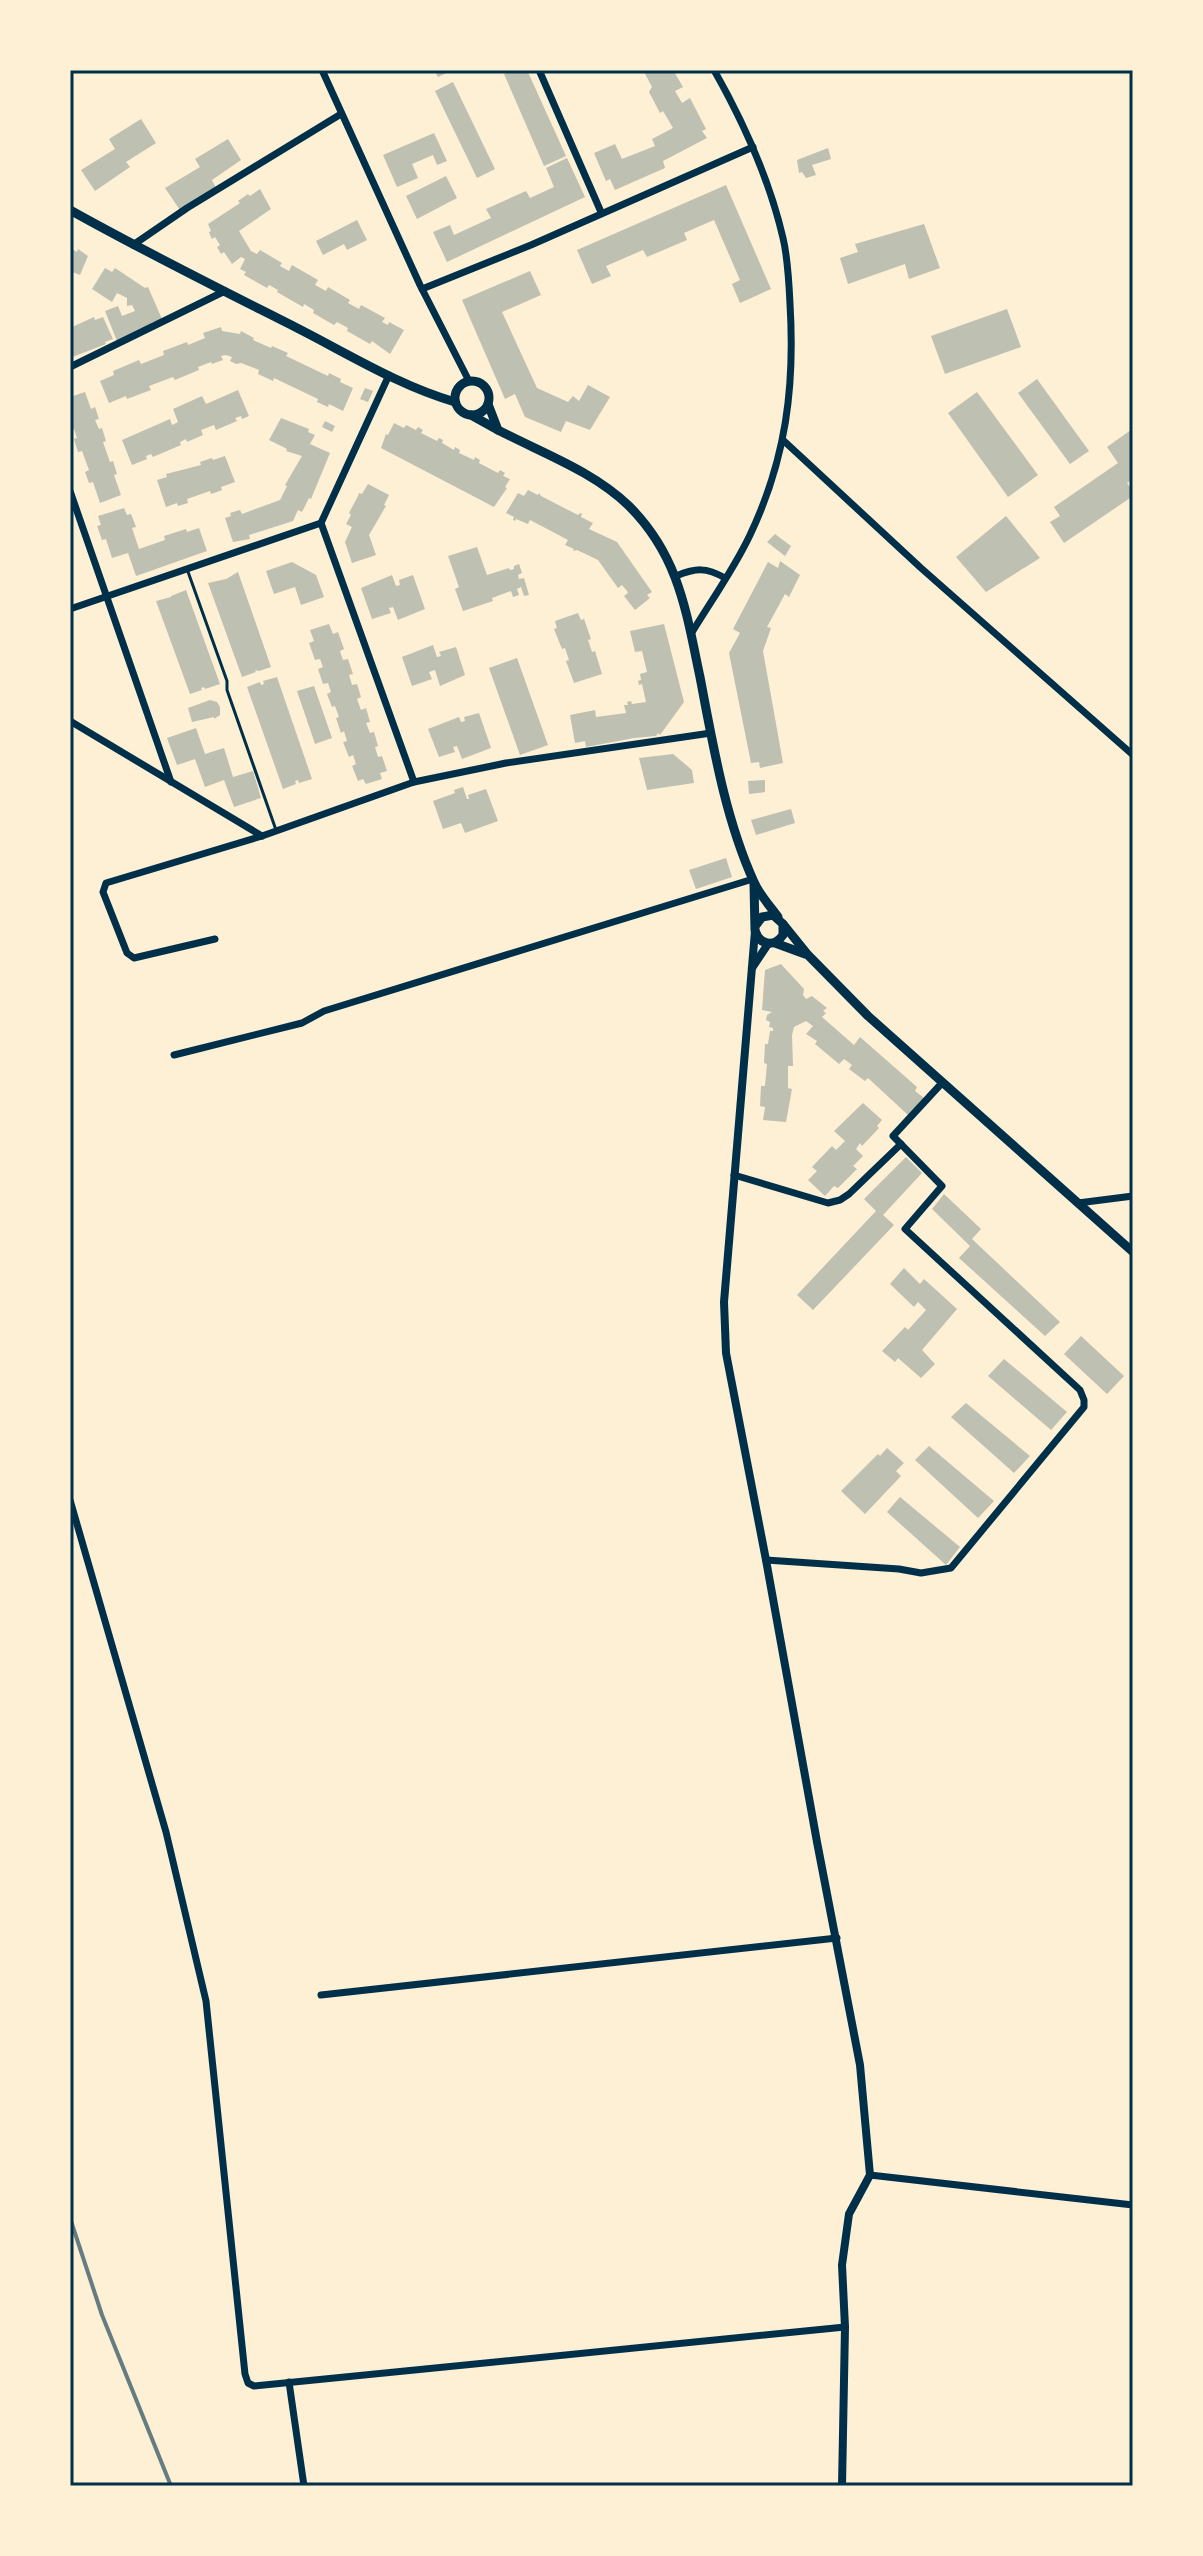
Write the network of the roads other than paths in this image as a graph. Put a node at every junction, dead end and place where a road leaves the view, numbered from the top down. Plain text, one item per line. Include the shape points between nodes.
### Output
1 (322, 70) edge
2 (539, 70) edge
3 (714, 70) edge
4 (341, 114) junction
5 (753, 147) junction
6 (70, 210) edge
7 (601, 212) junction
8 (133, 245) junction
9 (422, 289) junction
10 (225, 291) junction
11 (70, 367) edge
12 (389, 375) junction
13 (469, 381) junction
14 (455, 402) junction
15 (488, 404) junction
16 (471, 415) junction
17 (498, 430) junction
18 (784, 441) junction
19 (70, 491) edge
20 (321, 523) junction
21 (187, 569) junction
22 (676, 576) junction
23 (725, 578) junction
24 (107, 596) junction
25 (70, 609) edge
26 (691, 634) junction
27 (70, 721) edge
28 (711, 733) junction
29 (1133, 755) edge
30 (171, 782) junction
31 (414, 782) junction
32 (276, 831) junction
33 (262, 836) junction
34 (753, 882) junction
35 (781, 921) junction
36 (755, 928) junction
37 (215, 939) dead end
38 (772, 943) junction
39 (808, 955) junction
40 (751, 968) junction
41 (174, 1055) dead end
42 (942, 1083) junction
43 (901, 1144) junction
44 (734, 1175) junction
45 (1133, 1196) edge
46 (1078, 1203) junction
47 (1133, 1252) edge
48 (70, 1500) edge
49 (766, 1560) junction
50 (837, 1938) junction
51 (321, 1995) dead end
52 (870, 2175) junction
53 (1133, 2205) edge
54 (845, 2327) junction
55 (289, 2382) junction
56 (304, 2486) edge
57 (842, 2486) edge

1 - 4 street
2 - 7 street
3 - 5 street
4 - 8 street
4 - 9 street
5 - 7 street
5 - 18 street via 787,261 792,381
6 - 8 main road
7 - 9 street
8 - 10 main road
9 - 13 street
10 - 11 street
10 - 12 main road
12 - 14 main road
12 - 20 street
13 - 14 main road via 456,391
13 - 15 main road via 487,389
14 - 16 main road
15 - 16 main road
15 - 17 main road
16 - 17 main road
17 - 22 main road via 610,490 649,530
18 - 23 street via 757,519
18 - 29 street
19 - 24 street
20 - 21 street
20 - 31 street
21 - 24 street
21 - 32 lane
22 - 23 street via 699,568
22 - 26 main road
23 - 26 street
24 - 25 street
24 - 30 street
26 - 28 main road
27 - 30 street
28 - 31 street
28 - 34 main road
30 - 33 street
31 - 32 street
32 - 33 street
33 - 37 street via 106,883 103,892 127,953 134,958
34 - 35 main road
34 - 36 main road
34 - 41 street via 324,1011 302,1023
35 - 36 main road via 767,915
35 - 38 main road via 783,935
35 - 39 main road
36 - 38 main road via 759,940
36 - 40 street
38 - 39 main road
38 - 40 street
39 - 42 main road
40 - 44 street
42 - 43 street via 893,1136
42 - 46 main road
43 - 44 street via 849,1194 828,1203
43 - 49 street via 942,1186 905,1229 1080,1390 1084,1407 951,1568 921,1573
44 - 49 street via 724,1302 726,1353
45 - 46 street
46 - 47 main road
48 - 55 street via 166,1832 206,2001 245,2374 254,2386
49 - 50 street
50 - 51 street
50 - 52 street via 860,2065
52 - 53 street
52 - 54 street via 849,2214 842,2265
54 - 55 street
54 - 57 street
55 - 56 street

